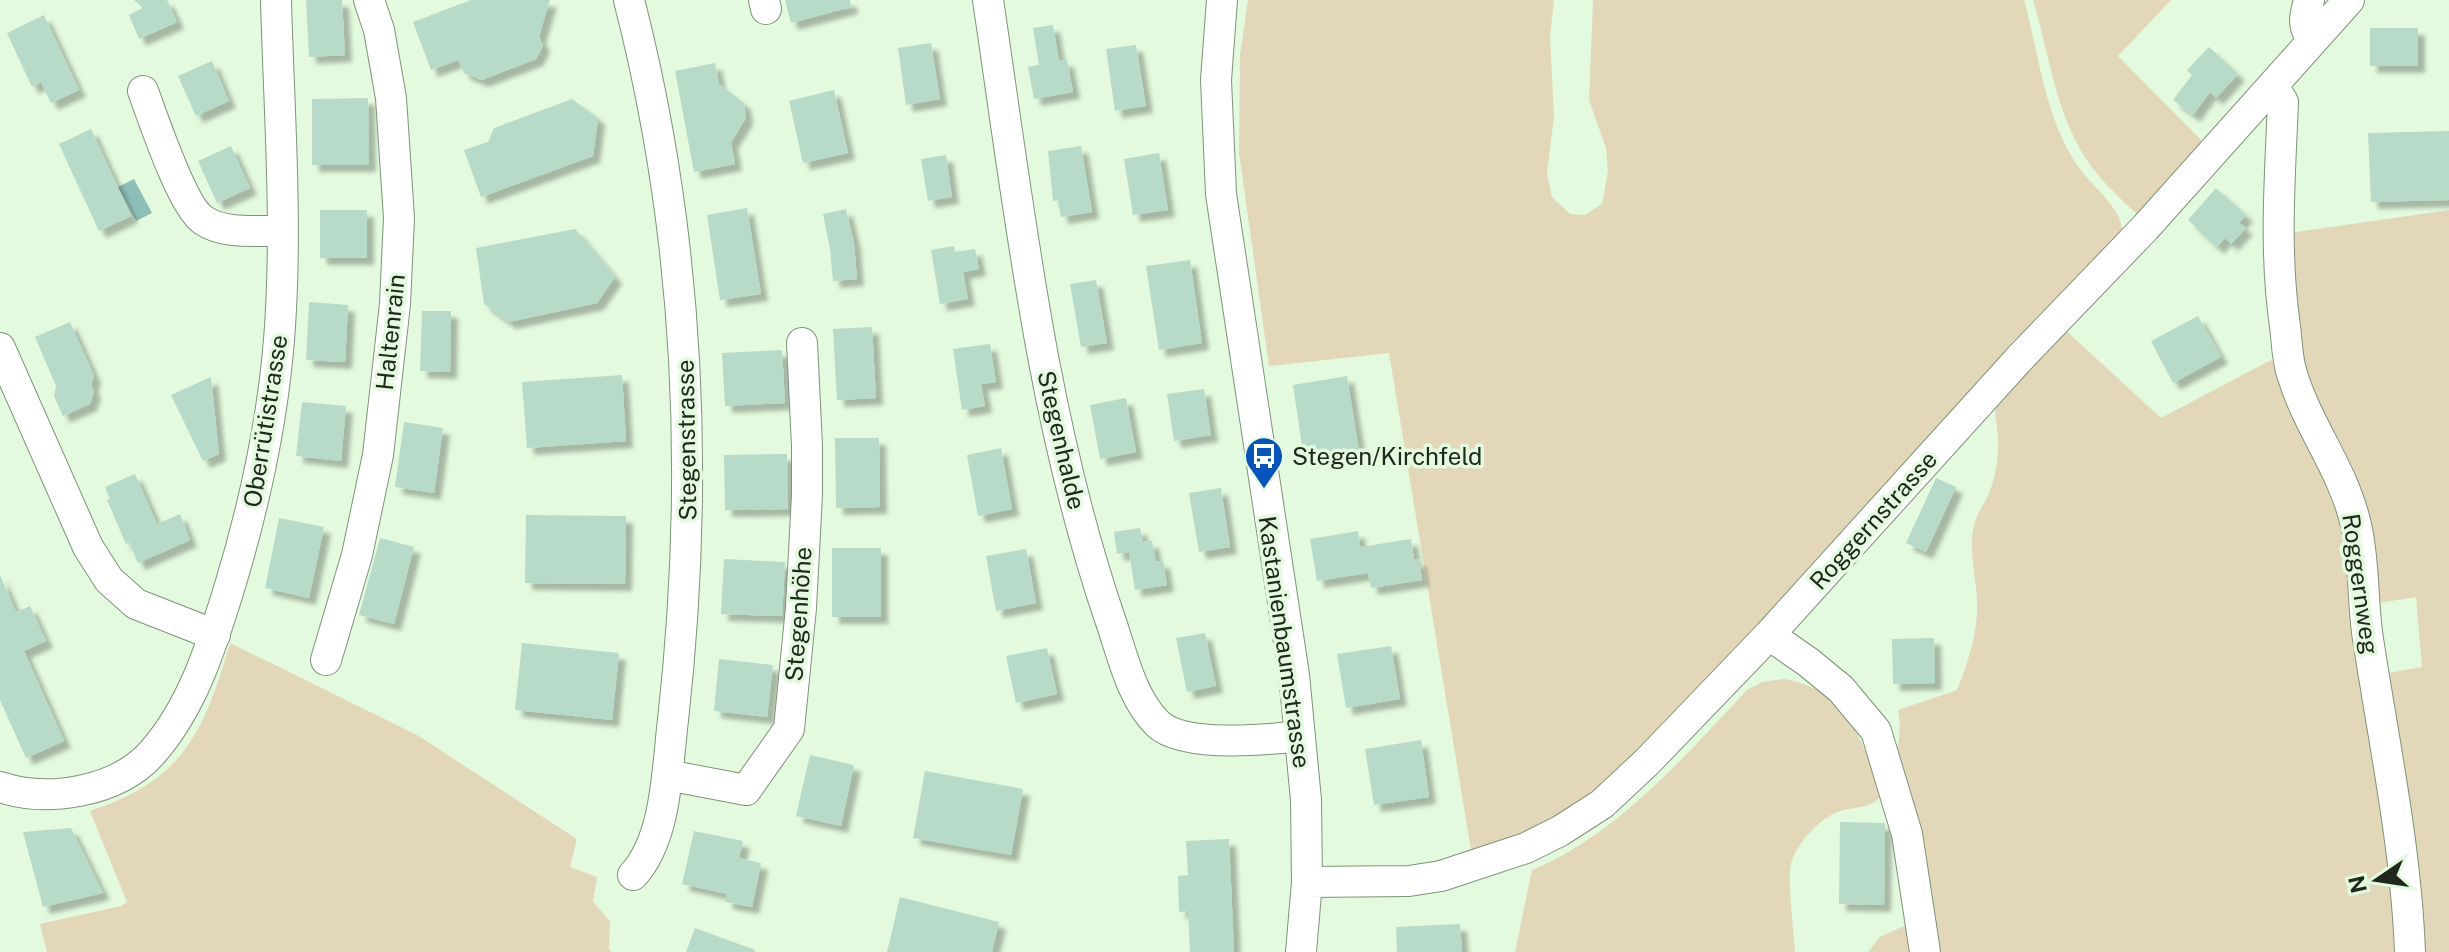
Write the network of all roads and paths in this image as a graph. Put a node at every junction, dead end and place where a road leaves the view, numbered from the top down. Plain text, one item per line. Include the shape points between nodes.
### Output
1 (276, 0) edge
2 (369, 0) edge
3 (629, 0) edge
4 (988, 0) edge
5 (1222, 0) edge
6 (2309, 0) edge
7 (2349, 0) edge
8 (2313, 39) junction
9 (2273, 86) junction
10 (143, 91) dead end
11 (283, 231) junction
12 (802, 343) dead end
13 (0, 348) edge
14 (215, 635) junction
15 (1769, 635) junction
16 (326, 660) dead end
17 (1300, 736) junction
18 (667, 775) junction
19 (0, 787) edge
20 (633, 875) dead end
21 (1307, 882) junction
22 (1301, 952) edge
23 (1925, 952) edge
24 (2410, 952) edge

1 - 11 street, Oberrütistrasse
2 - 16 street, Haltenrain via 391,98 399,218 395,304 378,455 357,555
3 - 18 street, Stegenstrasse via 666,180 686,376 684,613
4 - 17 street, Stegenhalde via 1068,480 1136,689 1159,725 1180,737
5 - 17 street, Kastanienbaumstrasse via 1216,75 1221,194
6 - 8 street via 2304,19
7 - 8 street, Roggernstrasse
8 - 9 street, Roggernstrasse
9 - 15 street, Roggernstrasse
9 - 24 street, Roggernweg via 2283,102 2277,227 2291,371 2356,524 2366,628 2408,902
10 - 11 street via 183,192 202,220 225,229
11 - 14 street, Oberrütistrasse via 272,410 252,515
12 - 18 street, Stegenhöhe via 807,495 789,729 746,790
13 - 14 street via 88,547 109,580 136,604
14 - 19 street, Oberrütistrasse via 192,696 151,755 120,777 84,790 47,795
15 - 21 street, Roggernstrasse via 1647,762 1602,804 1560,831 1441,876
15 - 23 street via 1841,689 1876,731 1907,834
17 - 21 street, Kastanienbaumstrasse
18 - 20 street, Stegenstrasse via 657,832
21 - 22 street, Kastanienbaumstrasse

